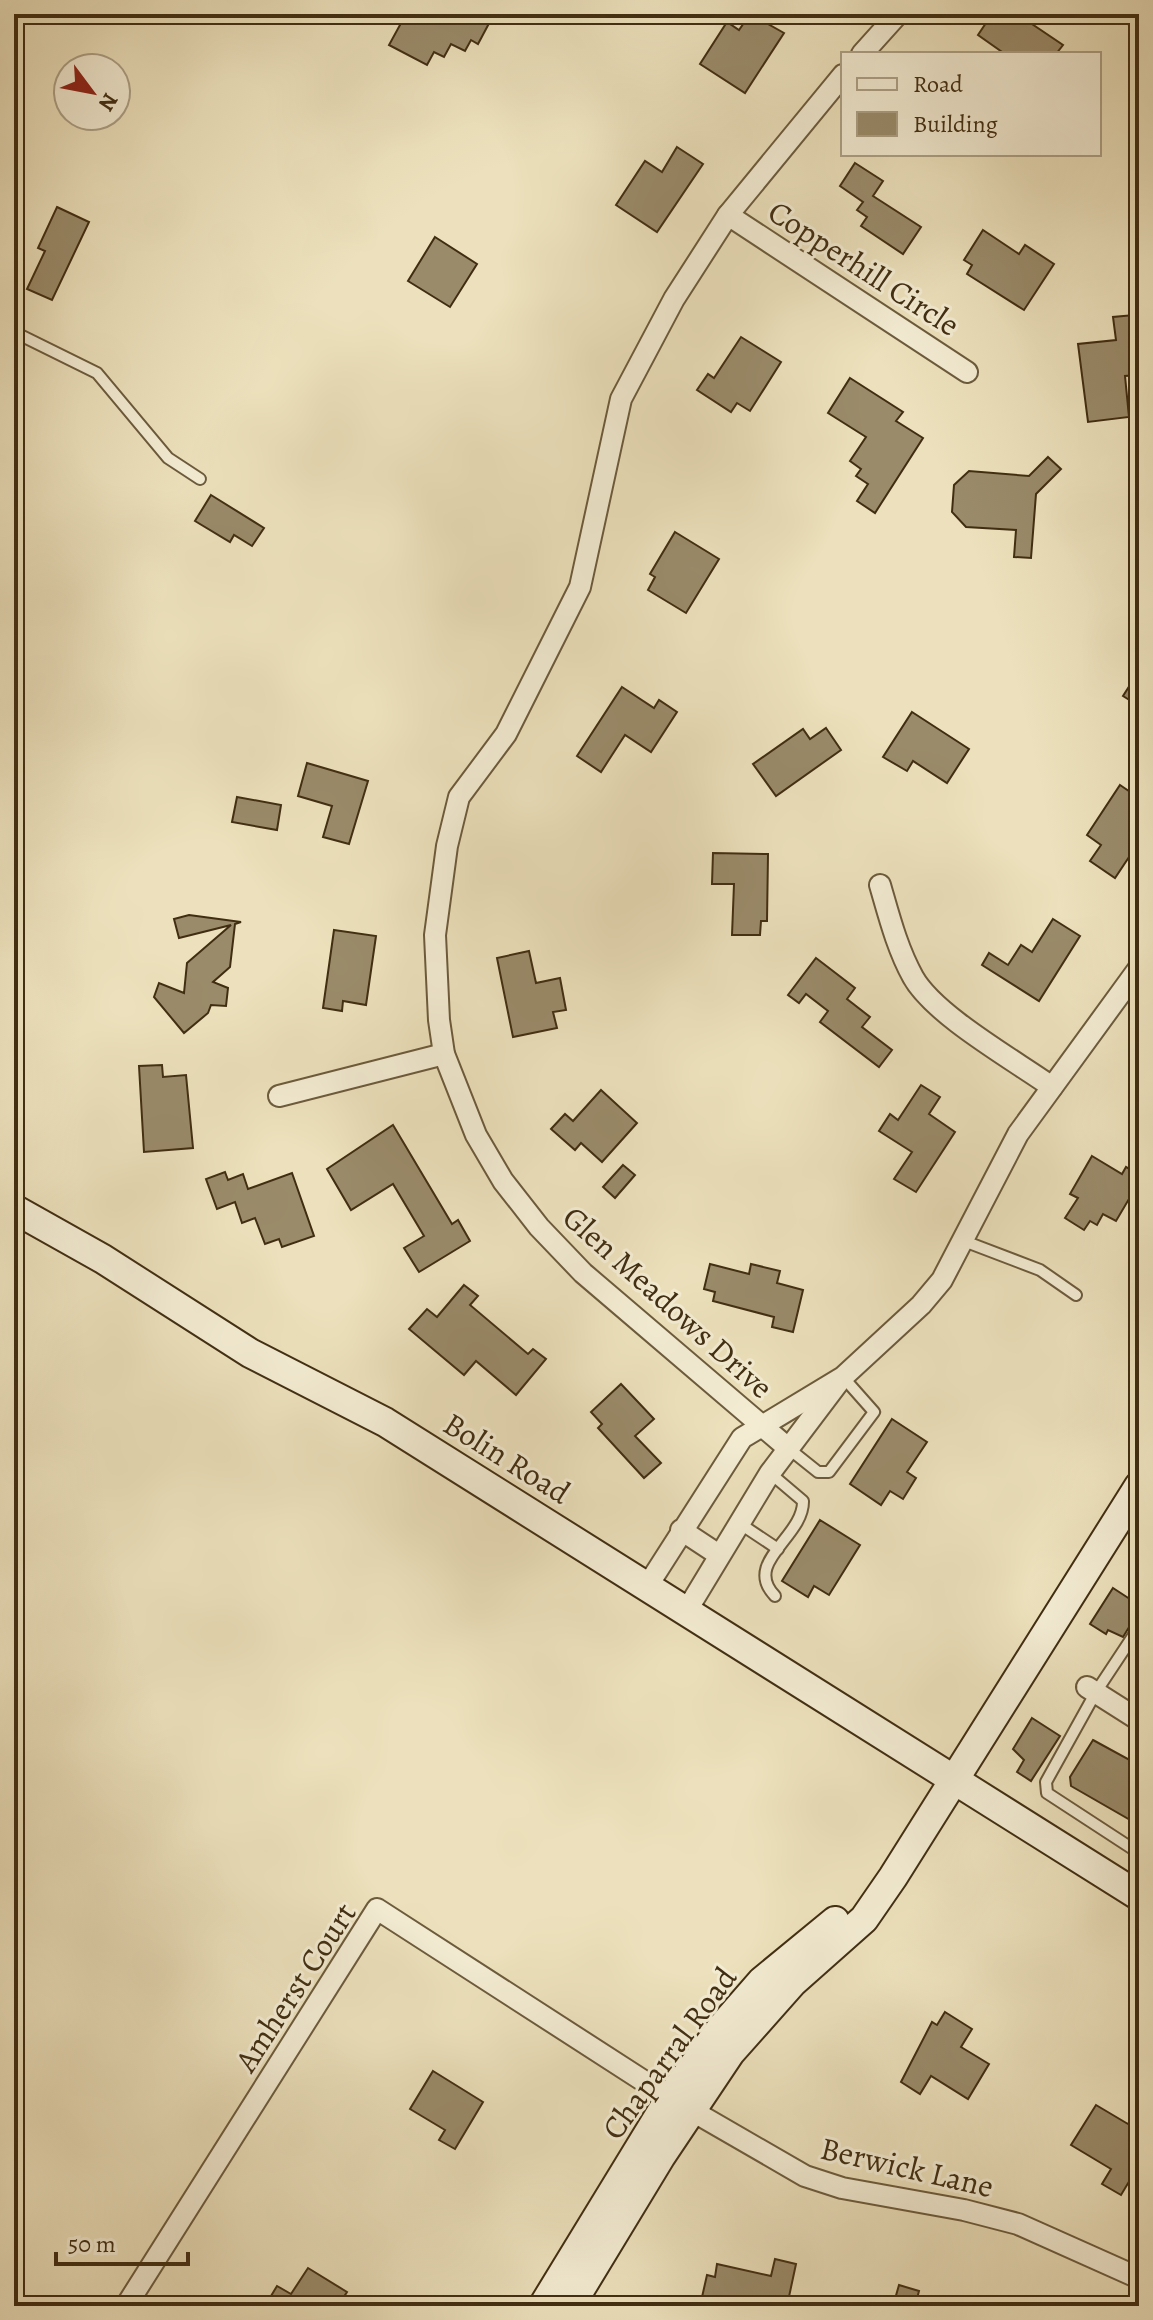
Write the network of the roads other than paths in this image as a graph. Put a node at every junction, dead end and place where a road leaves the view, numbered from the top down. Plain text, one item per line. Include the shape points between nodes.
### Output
1 (898, 14) edge
2 (1133, 14) edge
3 (1139, 19) edge
4 (864, 52) edge
5 (841, 77) edge
6 (728, 215) junction
7 (14, 332) edge
8 (967, 372) dead end
9 (200, 479) dead end
10 (880, 885) dead end
11 (1139, 968) edge
12 (444, 1054) junction
13 (1052, 1087) junction
14 (279, 1096) dead end
15 (14, 1209) edge
16 (964, 1241) junction
17 (1076, 1295) dead end
18 (843, 1377) junction
19 (760, 1426) junction
20 (788, 1448) junction
21 (770, 1473) junction
22 (1139, 1486) edge
23 (739, 1523) junction
24 (681, 1530) junction
25 (778, 1549) junction
26 (719, 1555) junction
27 (648, 1585) junction
28 (775, 1596) dead end
29 (687, 1610) junction
30 (1139, 1627) edge
31 (1091, 1690) junction
32 (1139, 1720) edge
33 (955, 1780) junction
34 (1139, 1853) edge
35 (1139, 1896) edge
36 (681, 2104) junction
37 (1139, 2278) edge
38 (126, 2306) edge
39 (543, 2306) edge
40 (570, 2306) edge

1 - 4 street
2 - 3 street
5 - 6 street, Glen Meadows Drive
6 - 8 street, Copperhill Circle
6 - 12 street, Glen Meadows Drive via 674,299 621,399 580,587 506,734 459,797 435,935
7 - 9 lane via 97,373 168,458
10 - 13 street via 893,933 925,993
11 - 13 street
12 - 14 street
12 - 19 street, Glen Meadows Drive via 489,1159 539,1227 608,1297
13 - 16 street via 1011,1147
15 - 27 main road, Bolin Road via 250,1353 385,1422
16 - 17 lane via 1040,1270
16 - 18 street via 921,1305
18 - 19 street
18 - 20 street
18 - 20 lane via 874,1412 859,1435 829,1472 818,1472
19 - 20 street, Glen Meadows Drive
19 - 24 street via 742,1438
20 - 21 street
21 - 23 street
21 - 25 lane via 803,1501 803,1513
22 - 33 main road, Chaparral Road
23 - 25 lane
23 - 26 street
24 - 26 street
24 - 27 street
25 - 28 lane via 765,1565 764,1580
26 - 29 street
27 - 29 main road, Bolin Road
29 - 33 main road, Bolin Road
30 - 31 lane
31 - 32 street
31 - 34 lane via 1046,1782 1047,1793
33 - 35 main road, Bolin Road
33 - 36 main road, Chaparral Road via 864,1919 793,1982
36 - 37 street, Berwick Lane via 824,2184 999,2218
36 - 38 street, Amherst Court via 377,1909
36 - 39 main road, Chaparral Road
36 - 40 main road, Chaparral Road

